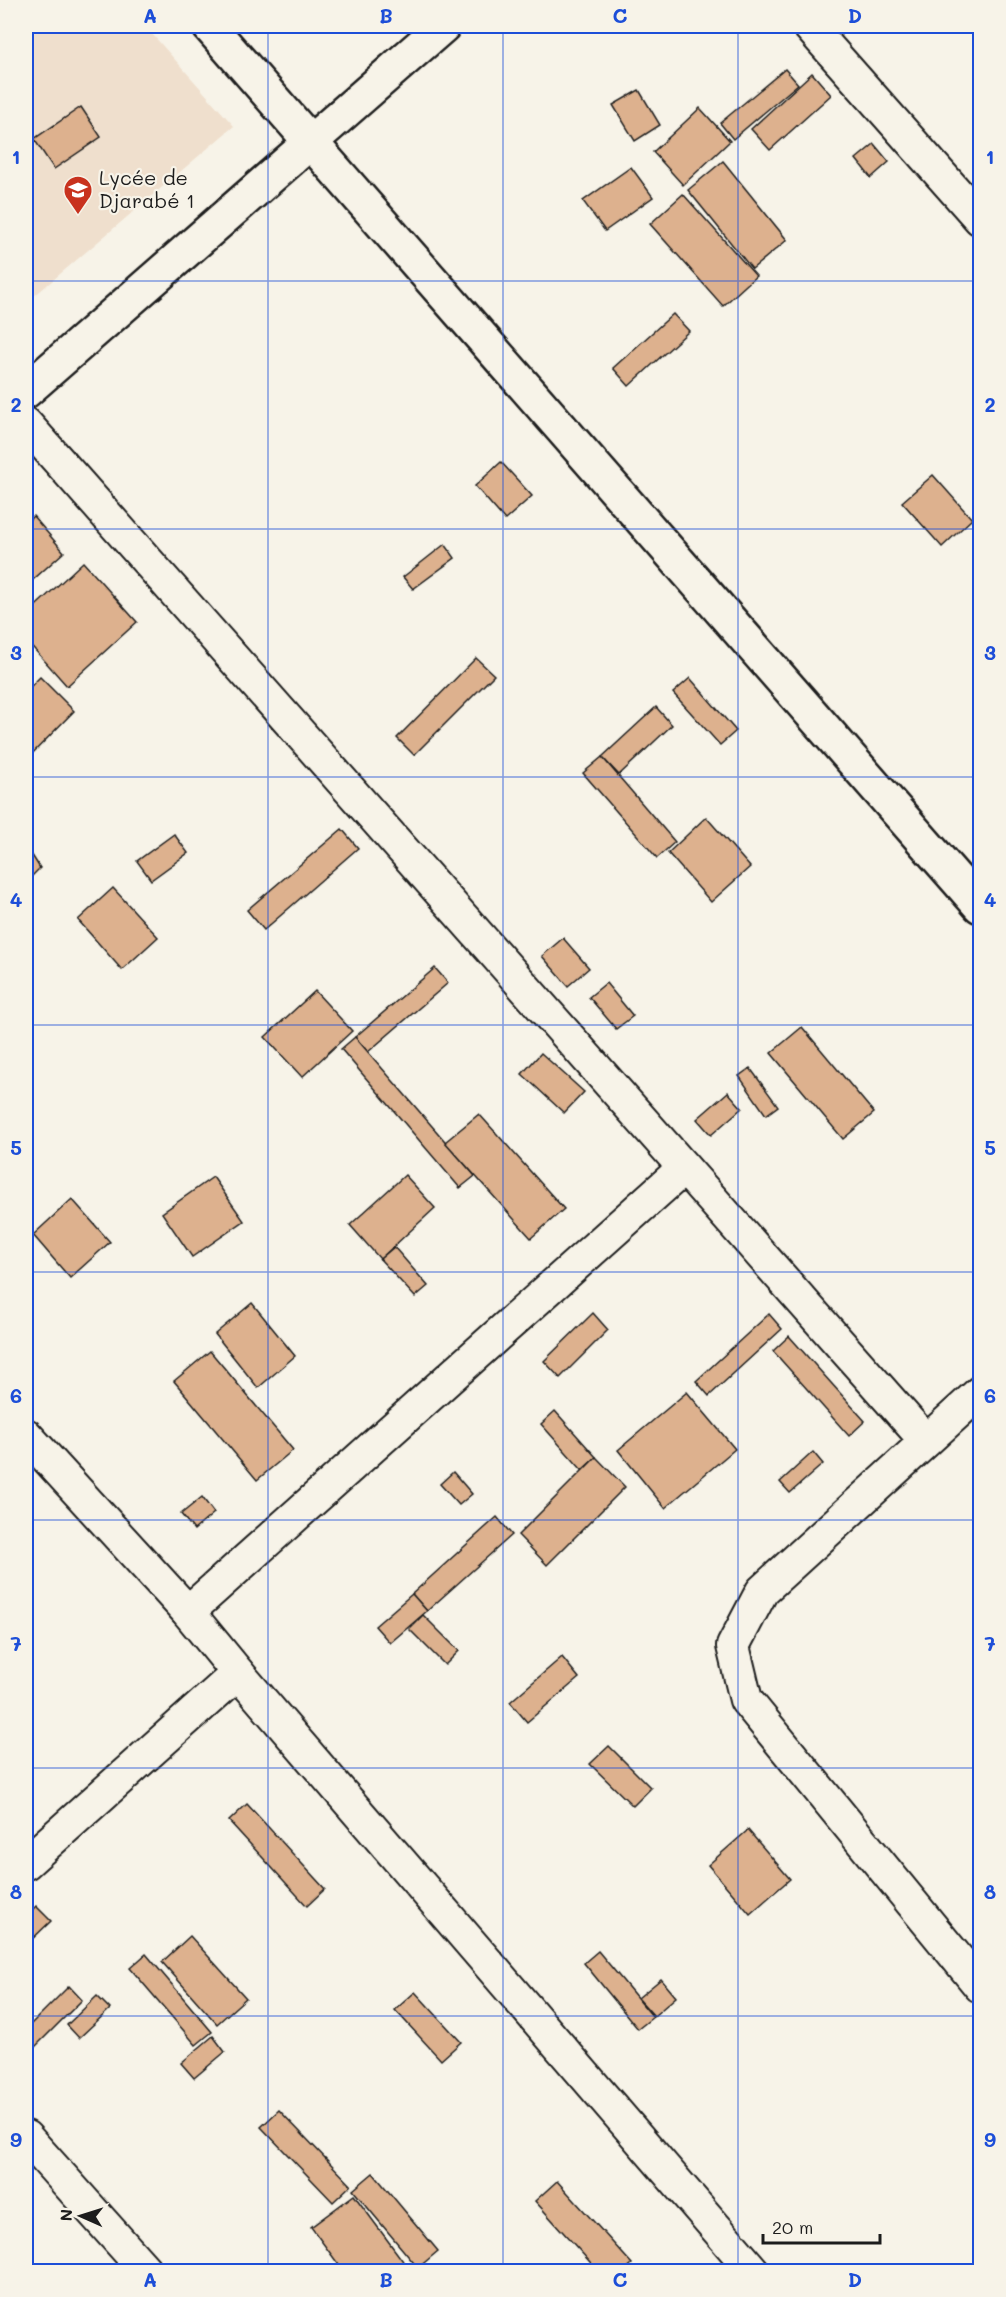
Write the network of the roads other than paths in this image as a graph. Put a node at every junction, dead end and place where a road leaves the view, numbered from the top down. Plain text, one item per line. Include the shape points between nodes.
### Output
1 (209, 26) edge
2 (443, 26) edge
3 (809, 26) edge
4 (310, 142) junction
5 (975, 200) edge
6 (26, 391) edge
7 (26, 424) edge
8 (981, 906) edge
9 (684, 1168) junction
10 (981, 1392) edge
11 (26, 1435) edge
12 (926, 1441) junction
13 (188, 1612) junction
14 (238, 1673) junction
15 (26, 1863) edge
16 (981, 1986) edge
17 (26, 2137) edge
18 (147, 2271) edge
19 (754, 2271) edge

1 - 4 street
2 - 4 street
3 - 5 street
4 - 6 street
4 - 8 street
7 - 9 street
9 - 12 street
9 - 13 street
10 - 12 street
11 - 13 street
12 - 16 street via 762,1591 733,1646 746,1700
13 - 14 street
14 - 15 street
14 - 19 street
17 - 18 street

